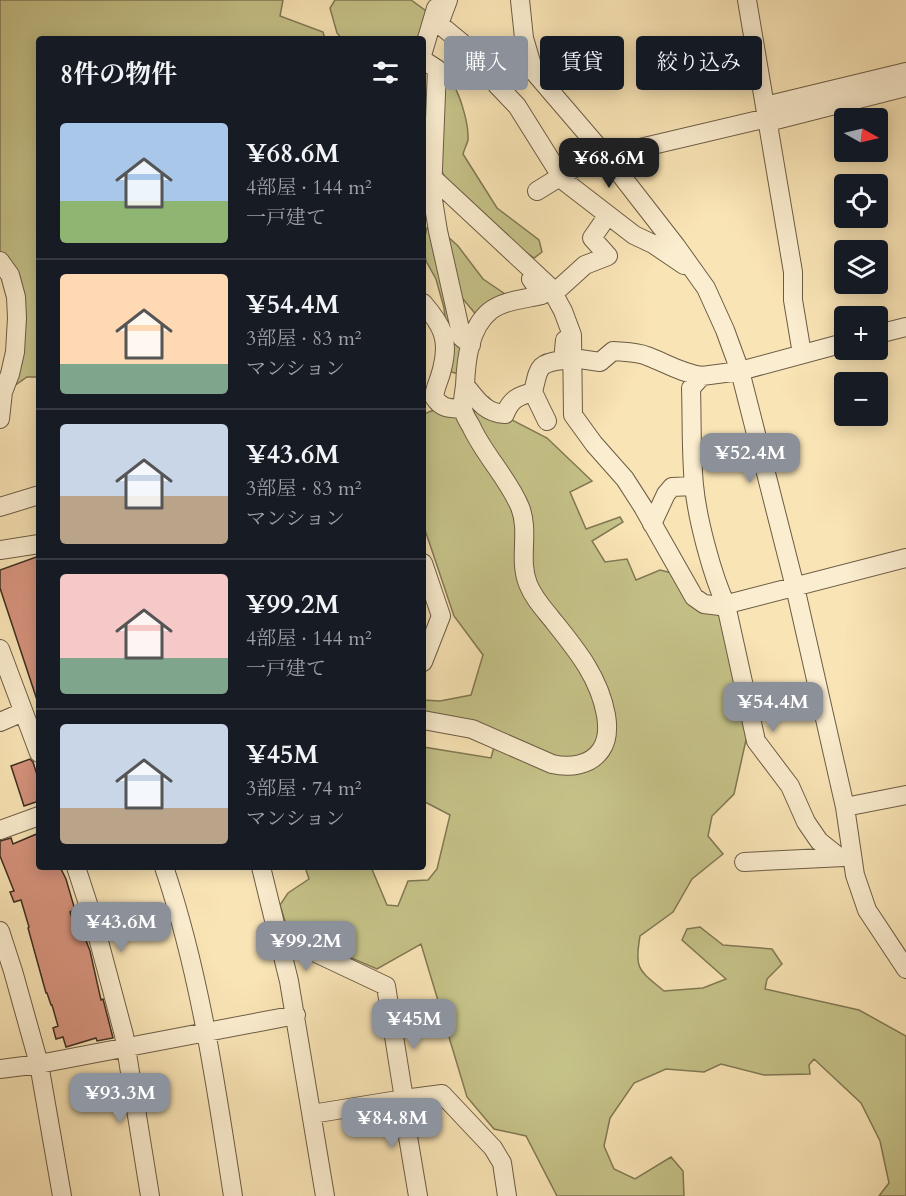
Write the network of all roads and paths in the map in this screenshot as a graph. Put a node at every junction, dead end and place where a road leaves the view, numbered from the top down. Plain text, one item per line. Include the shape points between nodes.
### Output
1 (439, 0) edge
2 (448, 0) edge
3 (520, 0) edge
4 (747, 0) edge
5 (426, 42) edge
6 (426, 62) edge
7 (906, 72) edge
8 (906, 87) edge
9 (767, 115) junction
10 (604, 154) junction
11 (561, 175) junction
12 (429, 182) edge
13 (537, 191) dead end
14 (608, 215) junction
15 (0, 261) edge
16 (693, 271) junction
17 (534, 272) junction
18 (553, 294) junction
19 (426, 306) edge
20 (566, 320) junction
21 (906, 327) edge
22 (888, 332) edge
23 (471, 345) junction
24 (834, 346) edge
25 (802, 354) junction
26 (573, 358) junction
27 (740, 372) junction
28 (702, 376) junction
29 (465, 385) junction
30 (533, 392) junction
31 (463, 409) junction
32 (0, 419) edge
33 (547, 421) dead end
34 (694, 486) junction
35 (36, 496) edge
36 (0, 507) edge
37 (652, 524) junction
38 (36, 544) edge
39 (0, 550) edge
40 (906, 558) edge
41 (426, 572) edge
42 (795, 587) junction
43 (726, 604) junction
44 (0, 649) edge
45 (426, 654) edge
46 (23, 712) junction
47 (426, 721) edge
48 (0, 722) edge
49 (36, 745) edge
50 (906, 795) edge
51 (845, 807) junction
52 (36, 817) edge
53 (0, 830) edge
54 (846, 856) junction
55 (744, 862) dead end
56 (77, 870) edge
57 (165, 870) edge
58 (262, 870) edge
59 (0, 931) edge
60 (279, 936) junction
61 (906, 969) edge
62 (296, 1015) junction
63 (206, 1033) junction
64 (126, 1048) junction
65 (39, 1064) junction
66 (0, 1069) edge
67 (404, 1099) junction
68 (312, 1114) junction
69 (62, 1196) edge
70 (150, 1196) edge
71 (233, 1196) edge
72 (325, 1196) edge
73 (418, 1196) edge
74 (507, 1196) edge

1 - 5 street
2 - 11 street via 439,24 479,57 517,106
3 - 10 street via 524,38 534,72
4 - 9 street
6 - 12 street via 437,69
7 - 9 street
8 - 9 street
9 - 10 street
9 - 25 street via 794,272 793,300
10 - 11 street
10 - 16 street
11 - 13 street
11 - 14 street
12 - 17 street
12 - 23 street via 456,316 462,338
14 - 16 street
14 - 18 street via 592,238 608,256 585,265
15 - 32 street via 10,275 16,297 15,352
16 - 27 street via 706,288
17 - 18 street
17 - 23 street via 531,279 542,295 489,311
18 - 20 street
19 - 31 street via 438,320 446,349 435,397 445,407
20 - 26 street via 572,335
20 - 30 street via 563,360 547,362 539,368
21 - 22 street
23 - 29 street
24 - 25 street
25 - 27 street
26 - 28 street via 600,362 613,351 645,354 668,367
26 - 37 street via 573,416 625,479
27 - 28 street
27 - 42 street
28 - 34 street via 691,388
29 - 30 street via 493,413 505,414 518,396
29 - 31 street
30 - 33 street
31 - 47 street via 479,443 521,509 528,583 596,681 604,703 607,736 604,747 590,761 561,766 472,729
34 - 37 street via 672,487
34 - 43 street
35 - 36 street
37 - 43 street via 694,597 704,604
38 - 39 street
40 - 42 street
41 - 45 street via 441,616
42 - 43 street
42 - 51 street
43 - 54 street via 756,741 790,786 819,841
44 - 46 street
46 - 48 street
46 - 49 street
50 - 51 street
51 - 54 street
52 - 53 street
54 - 55 street
54 - 61 street via 867,910
56 - 64 street
57 - 63 street
58 - 60 street
59 - 65 street
60 - 62 street
60 - 67 street via 386,986
62 - 63 street
62 - 68 street
63 - 64 street
63 - 71 street
64 - 65 street
64 - 70 street
65 - 66 street
65 - 69 street
67 - 68 street
67 - 73 street
67 - 74 street via 442,1094 493,1148 502,1163
68 - 72 street

